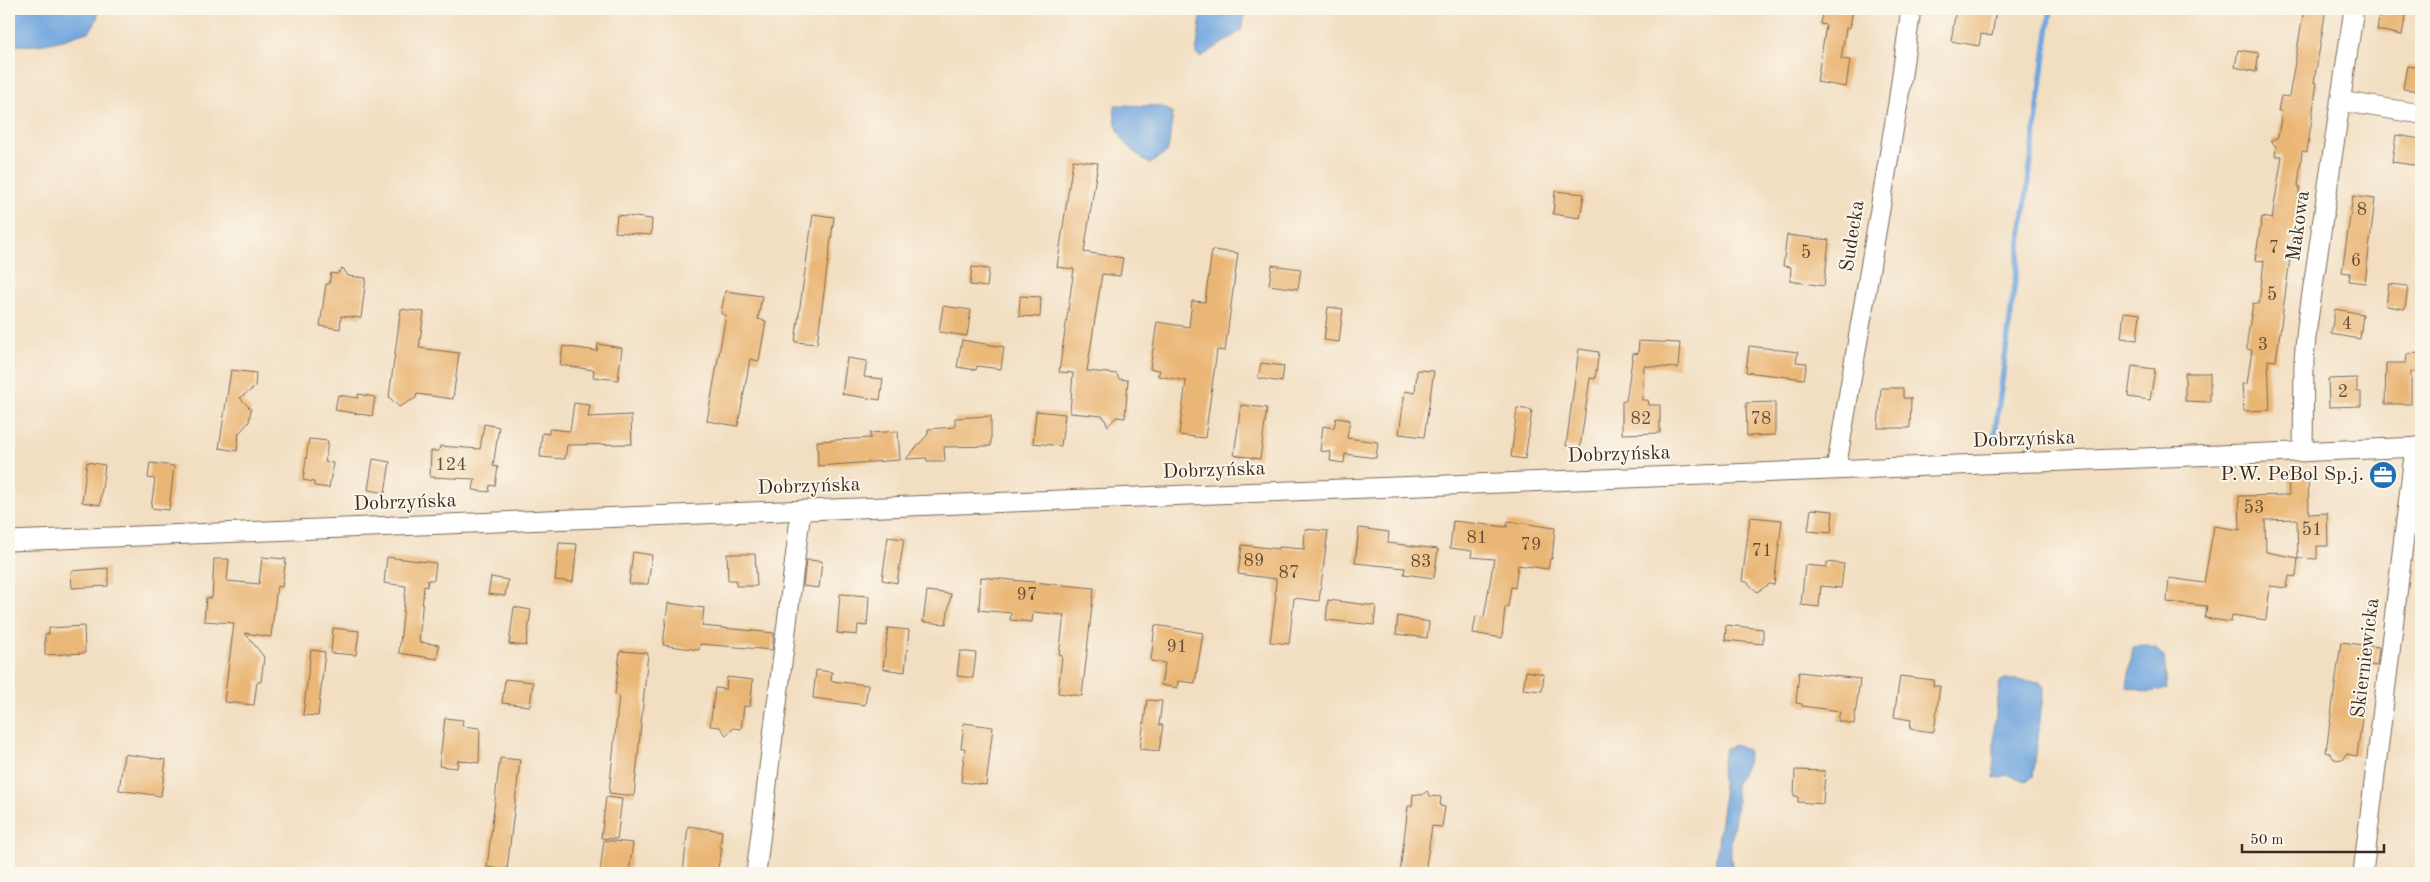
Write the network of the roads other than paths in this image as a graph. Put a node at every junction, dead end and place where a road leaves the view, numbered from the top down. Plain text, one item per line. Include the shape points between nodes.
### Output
1 (1912, 9) edge
2 (2354, 9) edge
3 (2340, 101) junction
4 (2421, 114) edge
5 (2418, 447) edge
6 (2304, 452) junction
7 (1836, 469) junction
8 (801, 510) junction
9 (9, 541) edge
10 (756, 873) edge
11 (2363, 873) edge

1 - 7 street, Sudecka
2 - 3 street, Makowa
3 - 4 street
3 - 6 street, Makowa via 2307,327
5 - 6 street, Dobrzyńska
5 - 11 street, Skierniewicka
6 - 7 street, Dobrzyńska
7 - 8 street, Dobrzyńska
8 - 9 street, Dobrzyńska
8 - 10 street

